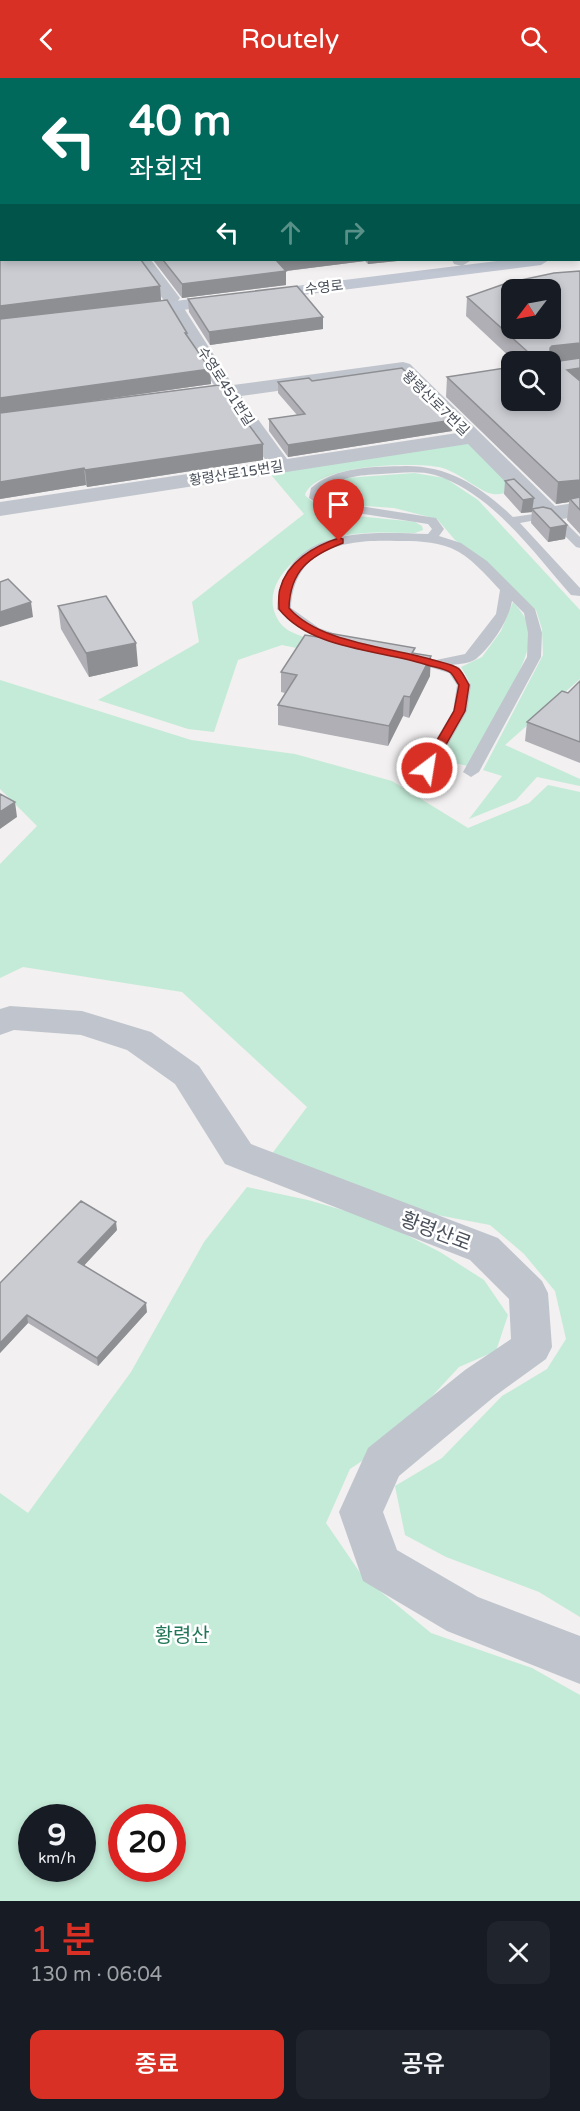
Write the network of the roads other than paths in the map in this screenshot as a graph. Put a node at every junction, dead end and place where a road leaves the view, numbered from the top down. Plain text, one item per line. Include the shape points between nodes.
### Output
1 (144, 261) edge
2 (459, 261) edge
3 (532, 261) edge
4 (172, 302) junction
5 (108, 310) edge
6 (447, 388) edge
7 (425, 391) junction
8 (228, 392) junction
9 (160, 401) edge
10 (472, 437) junction
11 (281, 466) junction
12 (0, 509) edge
13 (580, 510) edge
14 (550, 514) junction
15 (511, 521) junction
16 (432, 538) junction
17 (580, 544) edge
18 (507, 589) junction
19 (580, 592) edge
20 (358, 645) edge
21 (390, 651) edge
22 (438, 664) junction
23 (427, 768) dead end
24 (471, 772) dead end
25 (0, 1023) edge
26 (580, 1660) edge

1 - 4 street
2 - 4 main road, 수영로
3 - 4 main road, 수영로
4 - 5 main road, 수영로
4 - 8 street, 수영로451번길
6 - 7 street
7 - 8 street, 황령산로7번길 via 403,368
7 - 10 street, 황령산로7번길
8 - 9 street, 황령산로7번길
8 - 11 street, 수영로451번길
10 - 11 street, 황령산로15번길
10 - 14 street, 황령산로7번길
11 - 12 street, 황령산로15번길
13 - 14 street
14 - 15 lane
14 - 17 lane, 황령산로7번길
15 - 16 lane via 477,493 437,472 350,474 323,483 315,491 315,498 325,504 432,522 438,529
15 - 19 lane
16 - 18 lane via 457,546
16 - 20 lane via 364,536 339,541 318,549 293,573 285,590 284,609 294,620 318,633
18 - 22 lane via 503,614 470,657
18 - 24 lane via 530,612 535,633 534,657
21 - 22 lane
22 - 23 lane via 454,670 464,685 460,711
25 - 26 street, 황령산로 via 10,1018 82,1023 139,1041 187,1075 238,1154 483,1250 528,1293 532,1347 480,1383 383,1462 361,1512 379,1564 464,1615

